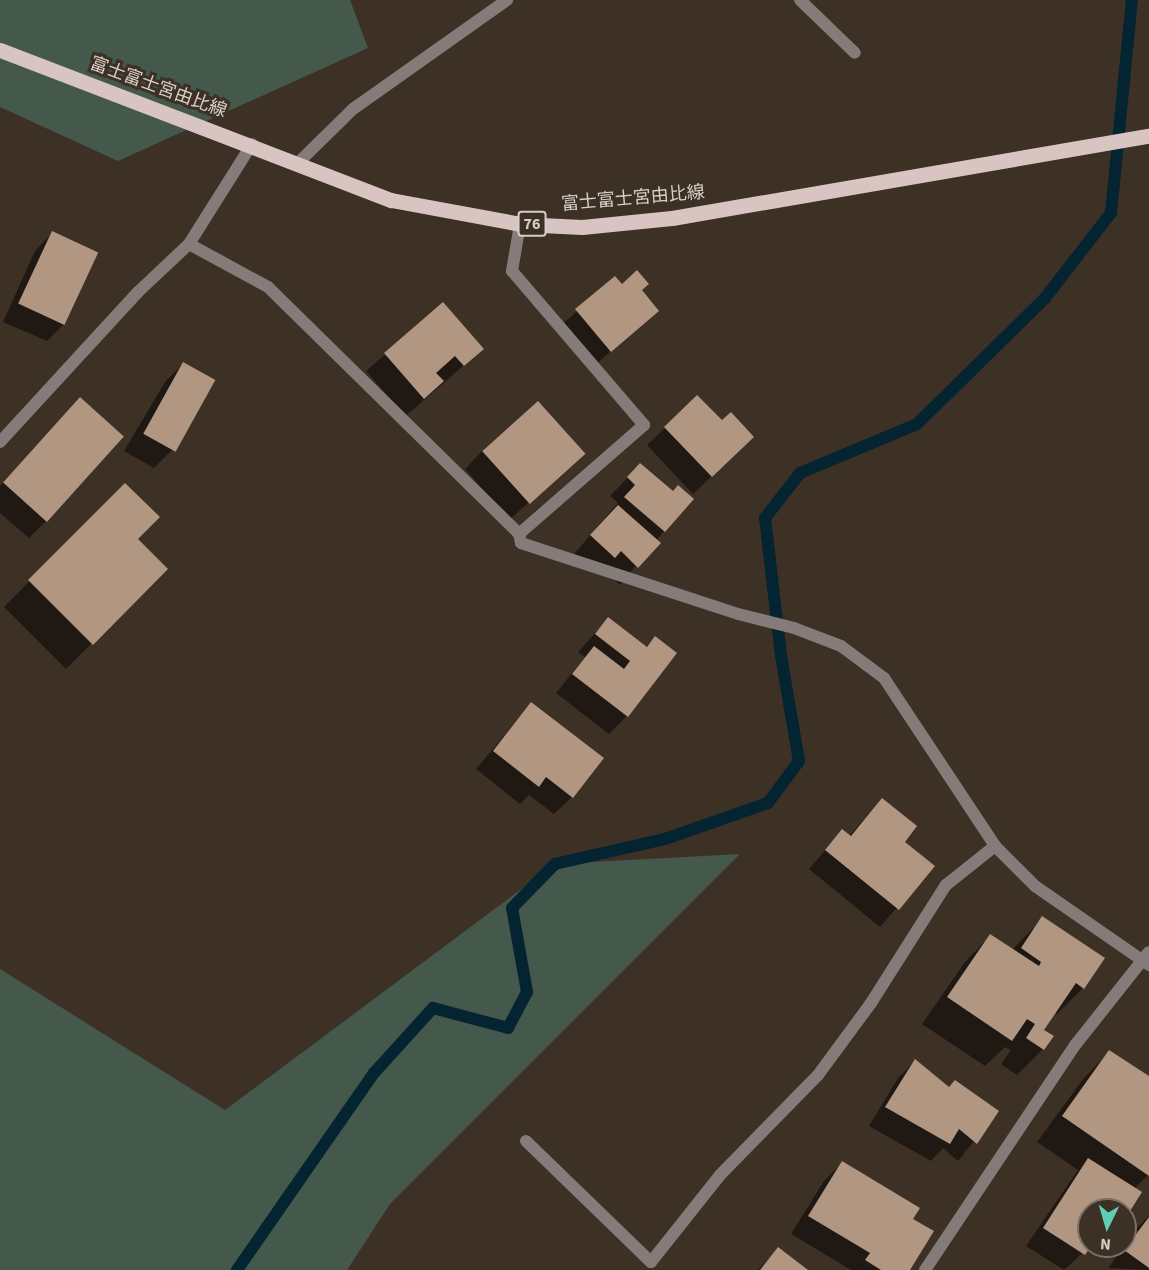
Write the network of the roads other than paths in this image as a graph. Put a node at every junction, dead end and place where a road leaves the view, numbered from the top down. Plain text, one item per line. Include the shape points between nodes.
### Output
1 (507, 0) edge
2 (800, 0) edge
3 (0, 50) edge
4 (855, 53) dead end
5 (1149, 136) edge
6 (252, 144) junction
7 (299, 162) junction
8 (520, 224) junction
9 (189, 244) junction
10 (0, 442) edge
11 (519, 534) junction
12 (995, 846) junction
13 (1146, 958) edge
14 (526, 1141) dead end
15 (925, 1270) edge

1 - 7 street via 353,109
2 - 4 street
3 - 6 main road, 富士富士宮由比線 / 76
5 - 8 main road, 富士富士宮由比線 / 76 via 672,218 582,226
6 - 7 main road, 富士富士宮由比線 / 76
6 - 9 street
7 - 8 main road, 富士富士宮由比線 / 76 via 391,200
8 - 11 street via 512,271 644,425
9 - 10 street via 138,292
9 - 11 street via 268,287
11 - 12 street via 522,543 841,646 884,678
12 - 13 street via 1035,886
12 - 14 street via 946,885 871,1003 818,1075 721,1174 651,1262
13 - 15 street via 1076,1044

